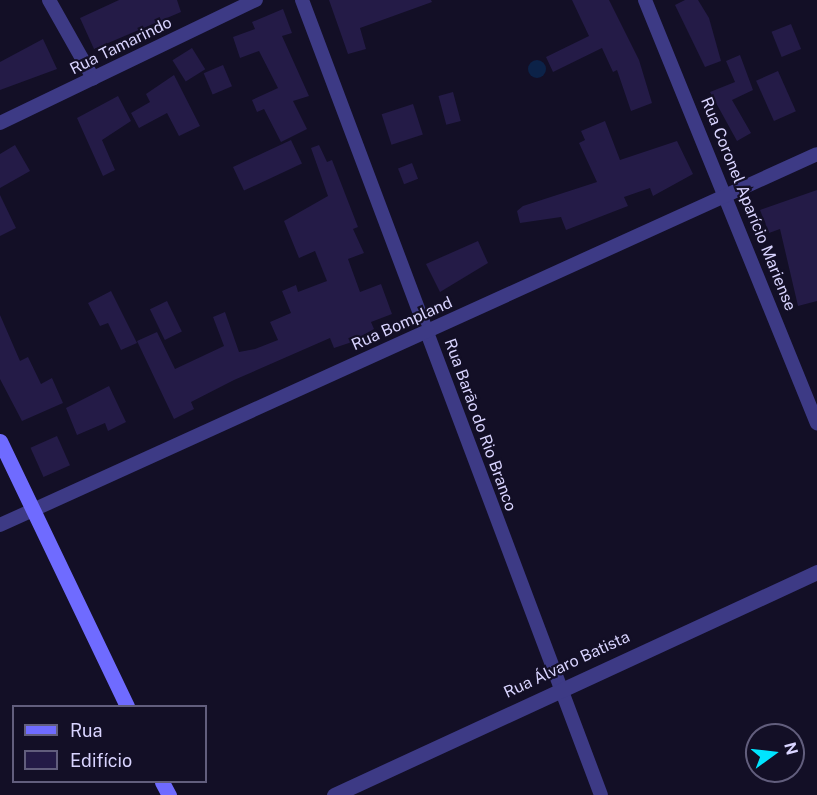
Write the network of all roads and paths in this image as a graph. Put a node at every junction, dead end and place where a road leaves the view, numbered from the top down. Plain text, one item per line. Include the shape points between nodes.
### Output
1 (49, 0) edge
2 (256, 0) edge
3 (302, 0) edge
4 (645, 0) edge
5 (93, 78) junction
6 (0, 123) edge
7 (817, 154) edge
8 (727, 196) junction
9 (427, 331) junction
10 (817, 423) edge
11 (0, 441) edge
12 (33, 510) junction
13 (0, 525) edge
14 (817, 572) edge
15 (560, 687) junction
16 (127, 705) edge
17 (334, 795) edge
18 (601, 795) edge

1 - 5 street
2 - 5 street, Rua Tamarindo
3 - 9 street, Rua Barão do Rio Branco
4 - 8 street, Rua Coronel Aparício Mariense
5 - 6 street, Rua Tamarindo
7 - 8 street, Rua Bompland
8 - 9 street, Rua Bompland
8 - 10 street, Rua Coronel Aparício Mariense
9 - 12 street, Rua Bompland
9 - 15 street, Rua Barão do Rio Branco
11 - 12 main road
12 - 13 street, Rua Bompland
12 - 16 main road
14 - 15 street, Rua Álvaro Batista
15 - 17 street, Rua Álvaro Batista
15 - 18 street, Rua Barão do Rio Branco

